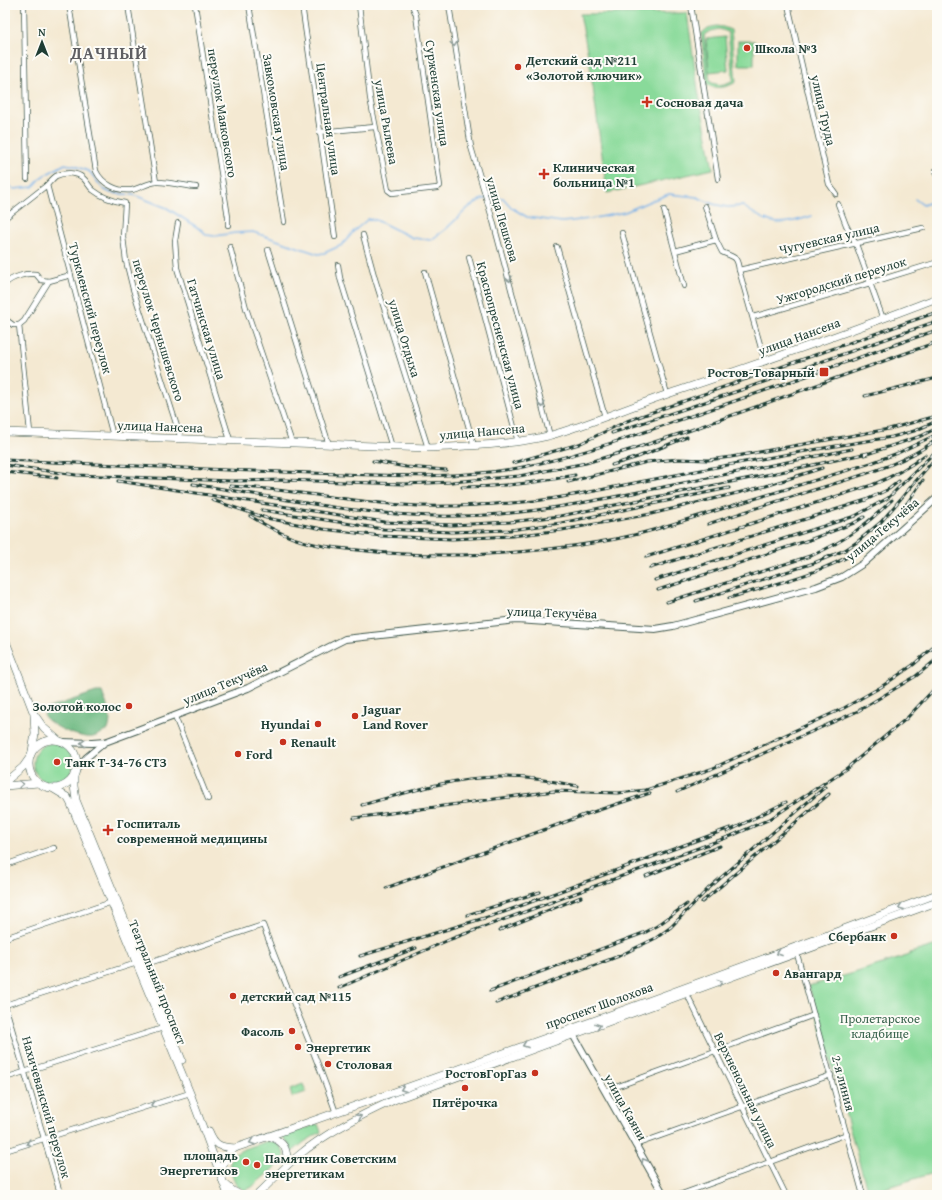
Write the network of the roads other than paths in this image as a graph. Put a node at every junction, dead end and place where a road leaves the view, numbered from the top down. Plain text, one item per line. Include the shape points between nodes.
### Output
1 (24, 5) edge
2 (69, 5) edge
3 (128, 5) edge
4 (195, 5) edge
5 (249, 5) edge
6 (302, 5) edge
7 (359, 5) edge
8 (412, 5) edge
9 (449, 5) edge
10 (691, 5) edge
11 (788, 5) edge
12 (376, 127) junction
13 (319, 132) junction
14 (27, 179) dead end
15 (718, 180) dead end
16 (156, 182) junction
17 (47, 185) junction
18 (440, 186) joint
19 (196, 187) dead end
20 (836, 194) dead end
21 (838, 204) dead end
22 (705, 206) dead end
23 (664, 210) dead end
24 (5, 218) edge
25 (284, 222) dead end
26 (178, 223) dead end
27 (228, 225) dead end
28 (923, 228) dead end
29 (622, 233) dead end
30 (363, 235) dead end
31 (335, 237) dead end
32 (716, 240) junction
33 (856, 244) junction
34 (230, 247) dead end
35 (557, 247) dead end
36 (268, 250) dead end
37 (675, 251) junction
38 (469, 257) dead end
39 (935, 263) dead end
40 (338, 265) dead end
41 (739, 270) junction
42 (425, 272) dead end
43 (71, 275) junction
44 (49, 281) junction
45 (5, 284) edge
46 (870, 284) junction
47 (684, 286) dead end
48 (937, 298) edge
49 (753, 317) junction
50 (883, 319) junction
51 (5, 320) edge
52 (19, 325) junction
53 (765, 362) junction
54 (667, 394) junction
55 (605, 417) junction
56 (5, 432) edge
57 (30, 432) junction
58 (113, 436) junction
59 (550, 436) junction
60 (181, 439) junction
61 (230, 440) junction
62 (518, 442) junction
63 (292, 443) junction
64 (329, 445) junction
65 (474, 446) junction
66 (392, 447) junction
67 (428, 448) junction
68 (937, 498) edge
69 (5, 639) edge
70 (34, 714) junction
71 (175, 717) junction
72 (60, 741) junction
73 (105, 742) junction
74 (31, 754) junction
75 (76, 771) junction
76 (5, 782) edge
77 (38, 783) junction
78 (5, 786) edge
79 (52, 788) junction
80 (208, 799) dead end
81 (54, 848) dead end
82 (5, 865) edge
83 (937, 894) edge
84 (112, 902) junction
85 (937, 902) edge
86 (5, 938) edge
87 (798, 954) junction
88 (140, 964) junction
89 (687, 994) junction
90 (5, 1005) edge
91 (814, 1015) junction
92 (163, 1028) junction
93 (572, 1032) junction
94 (715, 1052) junction
95 (25, 1072) junction
96 (831, 1075) junction
97 (5, 1078) edge
98 (605, 1091) junction
99 (190, 1093) junction
100 (742, 1106) junction
101 (336, 1113) junction
102 (847, 1134) junction
103 (268, 1136) junction
104 (45, 1138) junction
105 (635, 1145) junction
106 (235, 1148) junction
107 (5, 1151) edge
108 (769, 1161) junction
109 (287, 1165) junction
110 (222, 1180) junction
111 (60, 1193) dead end
112 (256, 1194) edge
113 (228, 1195) edge
114 (241, 1195) edge
115 (664, 1195) edge
116 (679, 1195) edge
117 (786, 1195) edge
118 (863, 1195) edge

1 - 14 street
2 - 16 street via 96,171 106,184 123,190 132,190
3 - 16 street
4 - 27 street, переулок Маяковского
5 - 25 street, Завкомовская улица
6 - 13 street, Центральная улица
7 - 12 street, улица Рылеева
8 - 18 street, Сурженская улица via 416,15
9 -> 59 street, улица Пешкова via 471,147
10 - 15 street
11 - 20 street, улица Труда via 829,184
12 - 13 street
12 - 18 street, улица Рылеева via 388,190 392,193
13 - 31 street, Центральная улица
16 - 19 street
17 - 24 street
17 - 43 street, Туркменский переулок
17 - 60 street, переулок Чернышевского via 57,176 74,174 84,178 92,189 111,201 125,203 123,237 126,261
21 - 33 street
22 - 32 street
23 - 37 street
26 - 61 street, Гатчинская улица via 175,241 177,268
28 - 33 street, Чугуевская улица
29 - 54 street
30 - 67 street, улица Отдыха
32 - 37 street
32 - 41 street via 722,252 738,260
33 - 41 street, Чугуевская улица
33 - 46 street
34 - 63 street via 246,308
35 - 55 street
36 - 64 street
37 - 47 street
38 - 62 street, Краснопресненская улица
39 - 46 street, Ужгородский переулок
40 - 66 street via 342,286
41 - 49 street
42 - 65 street
43 - 44 street
43 - 58 street, Туркменский переулок
44 - 45 street via 31,274
44 - 52 street
46 - 49 street, Ужгородский переулок
46 - 50 street
48 - 50 main road, улица Нансена
49 - 53 street
50 - 53 main road, улица Нансена
51 - 52 street via 13,325
52 - 57 street
53 - 54 main road, улица Нансена
54 - 55 main road, улица Нансена
55 - 59 main road, улица Нансена
56 - 57 main road, улица Нансена
57 - 58 main road, улица Нансена
58 - 60 main road, улица Нансена
59 - 62 main road, улица Нансена
60 - 61 main road, улица Нансена
61 - 63 main road, улица Нансена
62 - 65 main road, улица Нансена
63 - 64 main road, улица Нансена
64 - 66 main road, улица Нансена
65 - 67 main road, улица Нансена
66 - 67 main road, улица Нансена
68 - 71 main road, улица Текучёва via 864,563 842,577 816,587 655,629 516,620 346,639 248,688
69 - 70 main road
70 - 72 main road via 44,728
70 - 74 main road
71 - 73 main road, улица Текучёва
71 - 80 street
73 -> 72 main road, улица Текучёва
72 - 74 main road via 44,742
72 - 75 main road via 75,753
73 - 75 main road, улица Текучёва via 86,757
74 - 76 main road via 23,767
74 - 77 main road via 29,764
75 - 79 main road via 64,785
75 - 88 main road, Театральный проспект via 76,800
78 -> 77 main road
77 - 79 main road
79 - 84 main road, Театральный проспект via 70,802
81 - 82 street
83 -> 93 main road, проспект Шолохова
84 - 86 street
84 - 88 main road, Театральный проспект
85 - 87 main road, проспект Шолохова
89 -> 87 main road, проспект Шолохова
87 - 91 street, 2-я линия
88 - 90 street
88 - 92 main road, Театральный проспект
88 - 101 street via 263,924
88 - 106 main road, Театральный проспект via 197,1097 212,1139 216,1144
93 -> 89 main road, проспект Шолохова
89 - 94 street, Верхненольная улица
90 - 95 street, Нахичеванский переулок
91 - 94 street
91 - 96 street, 2-я линия
92 - 95 street
92 - 99 main road, Театральный проспект
93 - 98 main road, улица Каяни
93 -> 101 main road, проспект Шолохова
109 -> 93 main road, проспект Шолохова via 314,1144 374,1109
94 - 98 street
94 - 100 street, Верхненольная улица
95 - 97 street
95 - 104 street, Нахичеванский переулок
96 - 100 street
96 - 102 street, 2-я линия
98 - 105 main road, улица Каяни
99 -> 104 street
99 - 110 main road, Театральный проспект
100 - 105 street
100 - 108 street, Верхненольная улица
101 - 103 main road, проспект Шолохова
102 - 108 street
102 - 118 street, 2-я линия
103 -> 106 main road
103 - 109 main road via 277,1140 286,1149
104 -> 107 street
104 - 111 street, Нахичеванский переулок
115 -> 105 main road, улица Каяни
106 - 110 main road via 226,1157
108 - 116 street
108 - 117 street, Верхненольная улица
109 - 112 main road
110 - 113 main road, Театральный проспект
110 - 114 main road

